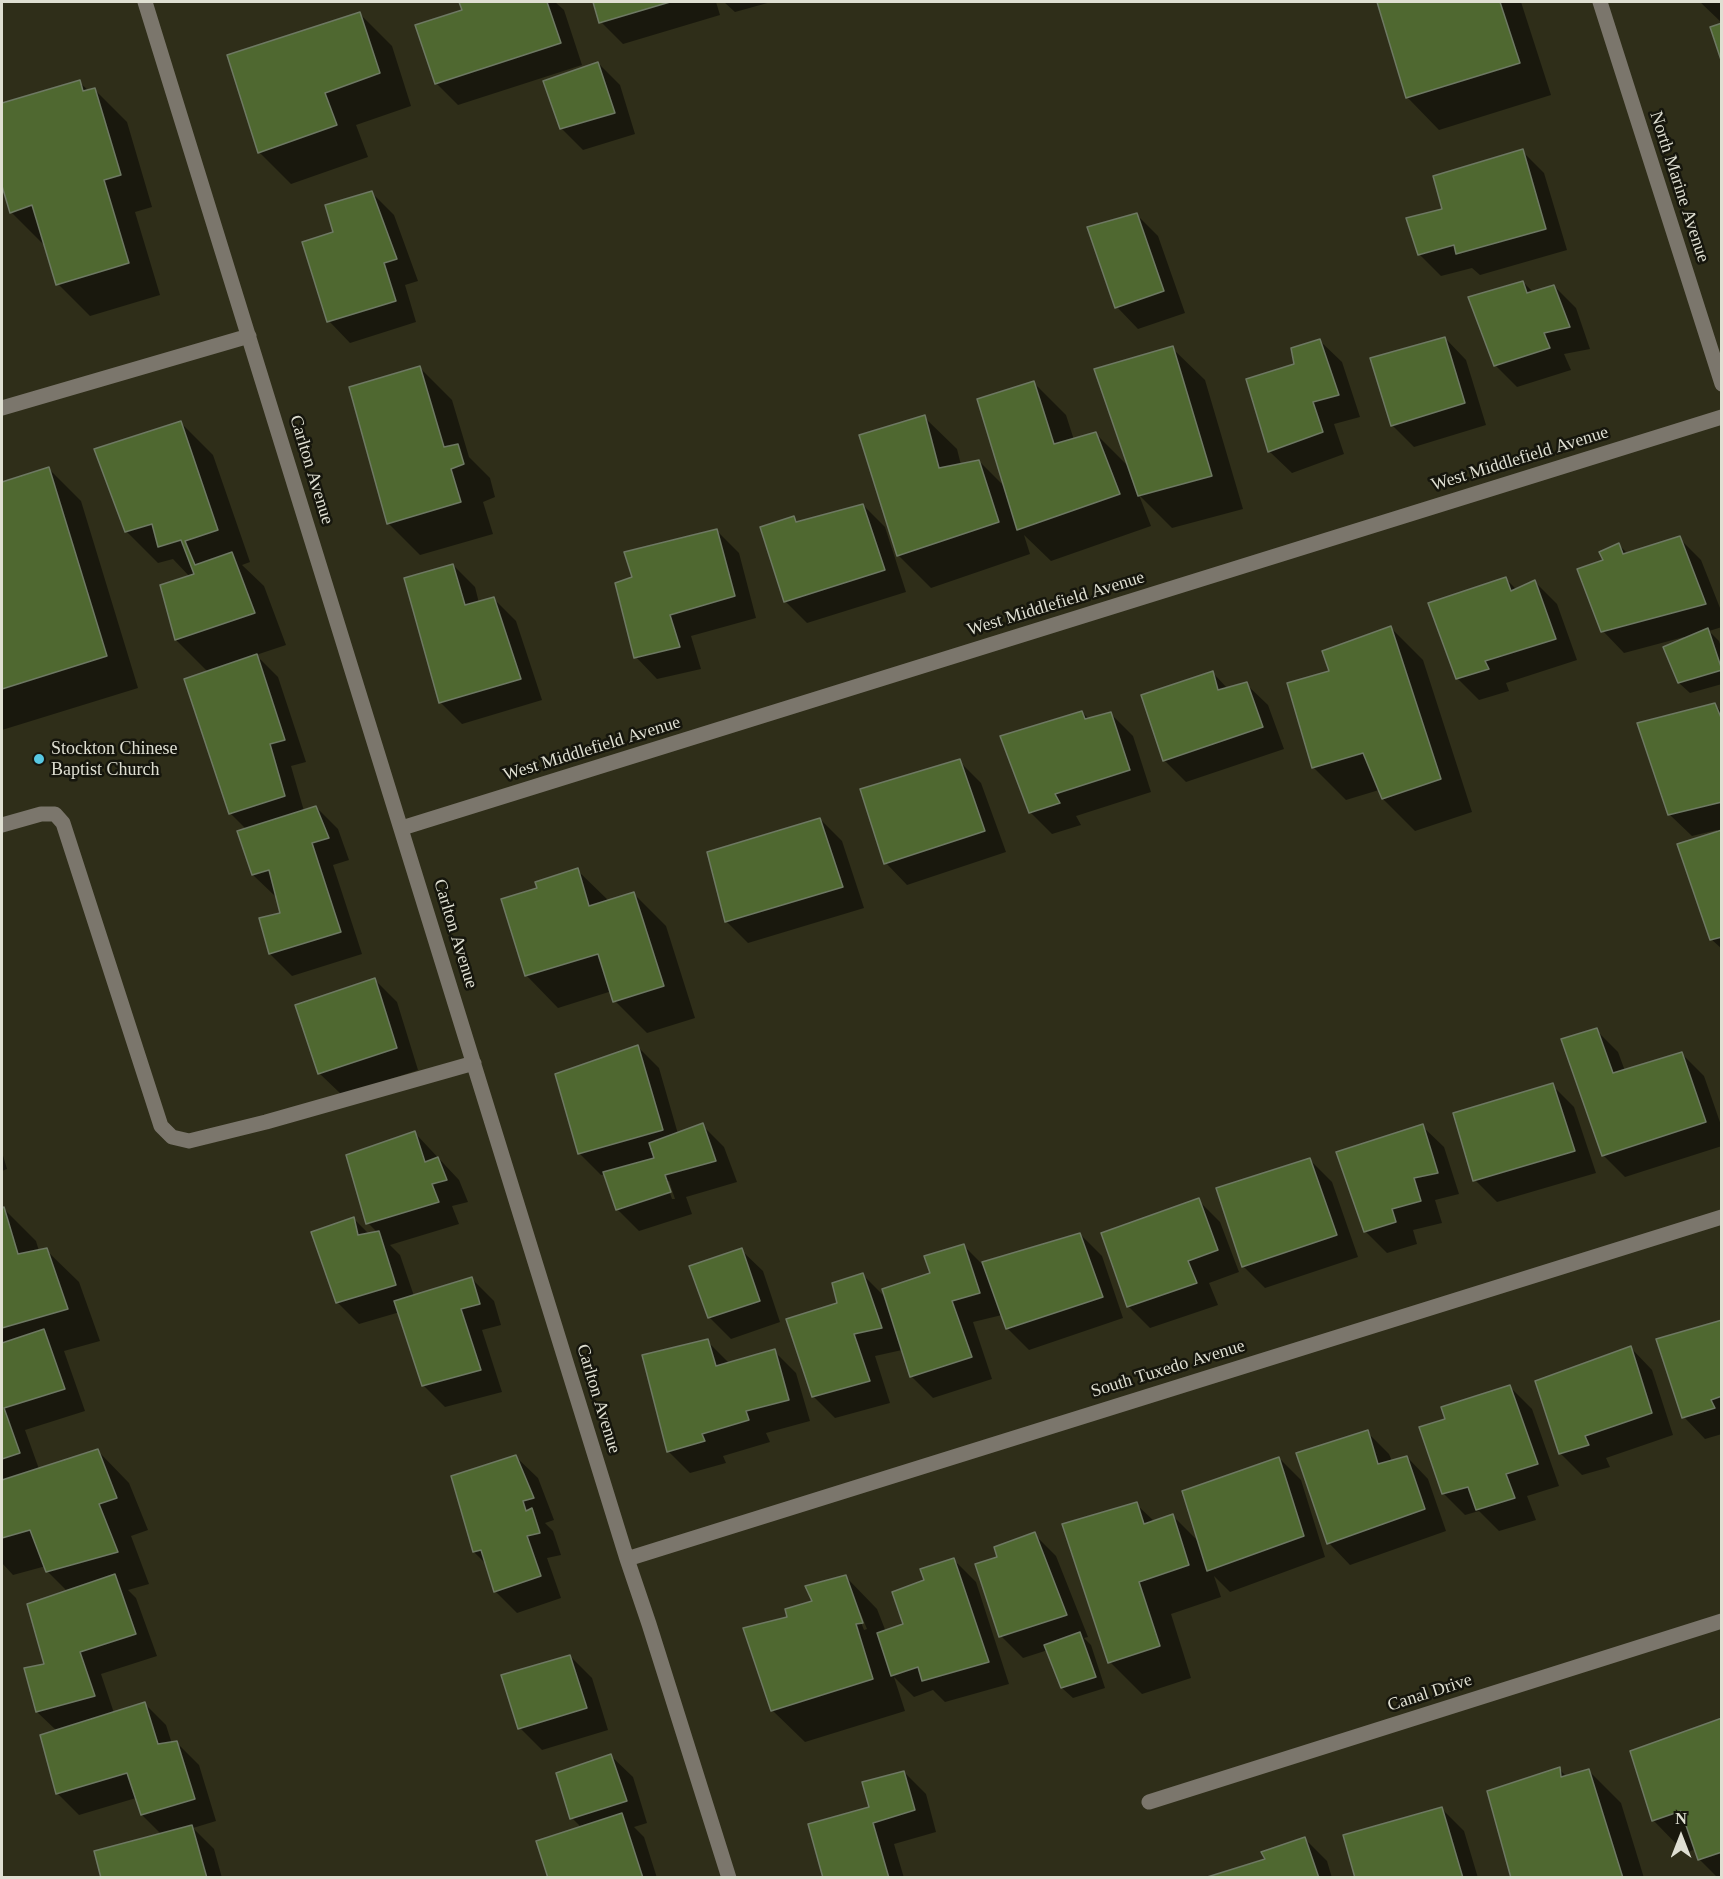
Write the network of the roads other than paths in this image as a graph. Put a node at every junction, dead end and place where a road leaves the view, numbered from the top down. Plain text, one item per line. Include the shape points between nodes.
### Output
1 (145, 2) edge
2 (1600, 2) edge
3 (249, 336) junction
4 (1722, 384) edge
5 (2, 408) edge
6 (1722, 417) edge
7 (2, 825) edge
8 (402, 828) junction
9 (474, 1063) junction
10 (1722, 1217) edge
11 (627, 1559) junction
12 (1722, 1622) edge
13 (1149, 1802) dead end
14 (729, 1878) edge

1 - 3 street, Carlton Avenue
2 - 4 street, North Marine Avenue
3 - 5 street
3 - 8 street, Carlton Avenue
6 - 8 street, West Middlefield Avenue
7 - 9 street via 41,814 55,814 63,823 161,1126 172,1137 189,1141
8 - 9 street, Carlton Avenue
9 - 11 street, Carlton Avenue
10 - 11 street, South Tuxedo Avenue
11 - 14 street, Carlton Avenue
12 - 13 street, Canal Drive

